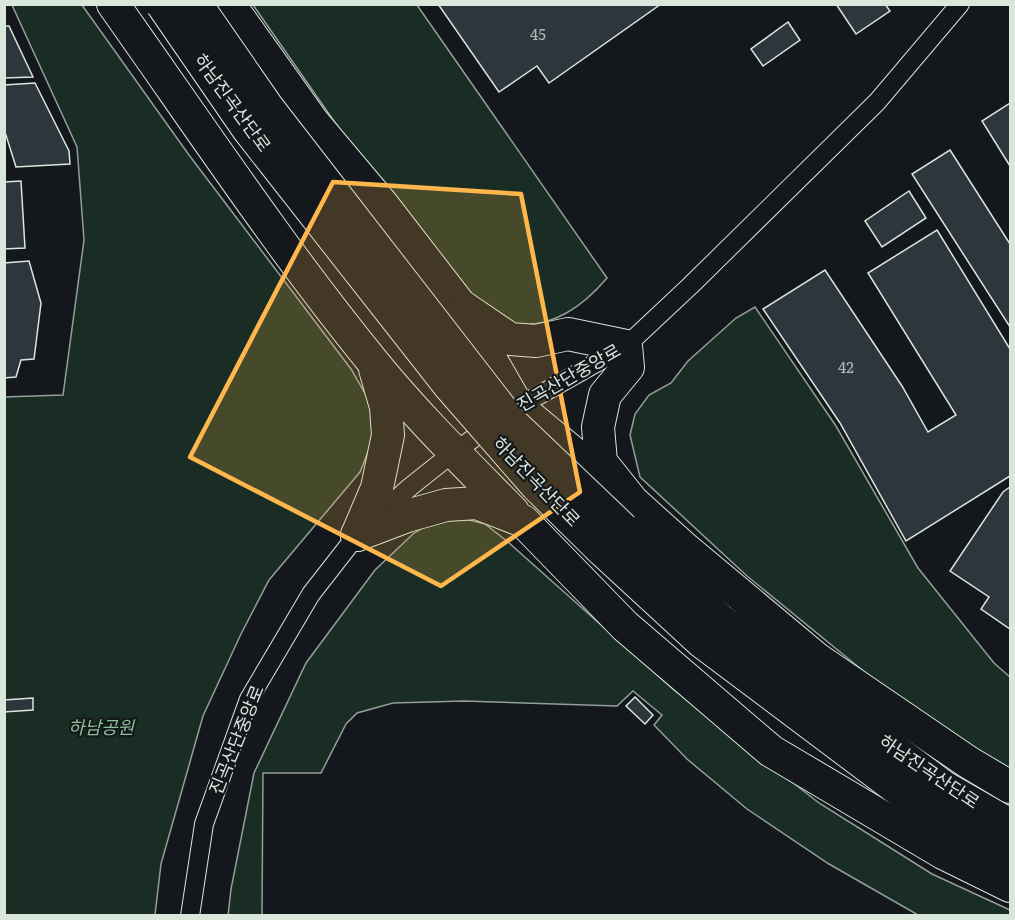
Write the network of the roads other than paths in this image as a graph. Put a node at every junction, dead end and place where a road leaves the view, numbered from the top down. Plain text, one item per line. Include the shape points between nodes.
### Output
1 (113, 4) edge
2 (162, 4) edge
3 (196, 4) edge
4 (229, 4) edge
5 (960, 4) edge
6 (460, 305) junction
7 (626, 346) junction
8 (373, 363) junction
9 (518, 407) junction
10 (454, 452) junction
11 (523, 521) junction
12 (618, 526) junction
13 (357, 535) junction
14 (1011, 787) edge
15 (1011, 825) edge
16 (1011, 856) edge
17 (1011, 886) edge
18 (190, 915) edge

1 - 8 highway via 293,258
2 - 12 highway, 하남진곡산단로, bridge via 248,129 448,384 536,485
3 - 12 highway, 하남진곡산단로, bridge via 268,108 512,423
4 - 6 highway via 313,122
5 - 7 street, 진곡산단중앙로 via 877,102
6 - 7 highway via 510,339 536,341 568,334
6 - 9 highway
7 - 9 street, 진곡산단중앙로
7 - 12 highway via 628,367 605,395 598,427 602,462
8 - 10 highway
8 - 13 highway via 386,407 388,435 377,488
9 - 10 street, 진곡산단중앙로
9 - 12 highway
10 - 11 highway
10 - 13 street, 진곡산단중앙로
11 - 13 highway via 477,503 446,505
11 - 17 highway via 625,626 771,752 943,853
12 - 14 highway via 683,547 817,659
12 - 15 highway, 하남진곡산단로 via 718,619 944,787
12 - 16 highway, 하남진곡산단로 via 702,642 927,811
13 - 18 street, 진곡산단중앙로 via 311,594 249,699 204,824

